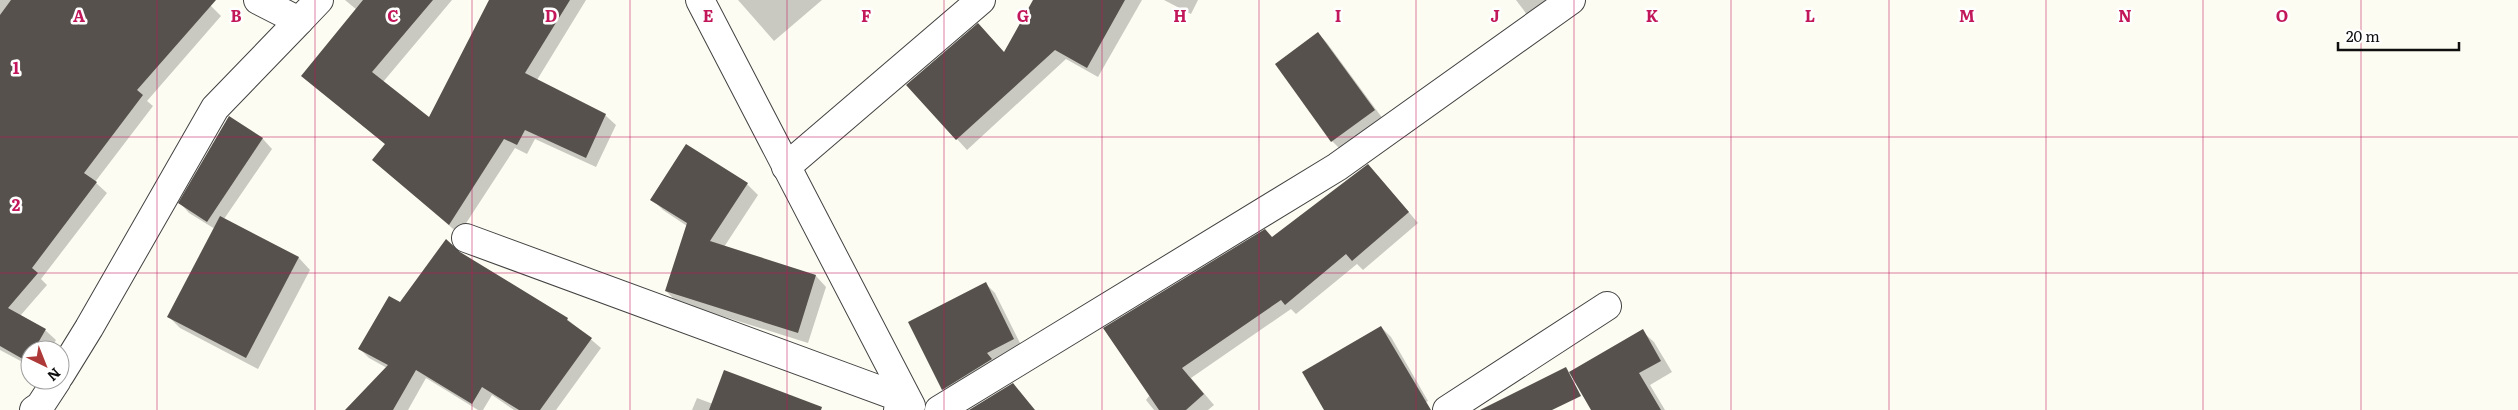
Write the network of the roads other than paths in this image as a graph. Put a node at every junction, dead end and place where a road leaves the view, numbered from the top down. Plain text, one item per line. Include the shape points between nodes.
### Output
1 (258, 0) edge
2 (319, 0) edge
3 (700, 0) edge
4 (981, 0) edge
5 (1571, 0) edge
6 (299, 21) junction
7 (786, 167) junction
8 (466, 238) dead end
9 (1607, 306) dead end
10 (70, 359) edge
11 (50, 390) edge
12 (906, 407) edge
13 (34, 410) edge
14 (939, 410) edge
15 (1446, 410) edge

1 - 6 street
2 - 6 street
3 - 7 street
4 - 7 street
5 - 14 street via 1337,167
6 - 10 street via 215,108
7 - 12 street
8 - 12 street
9 - 15 street
11 - 13 street

